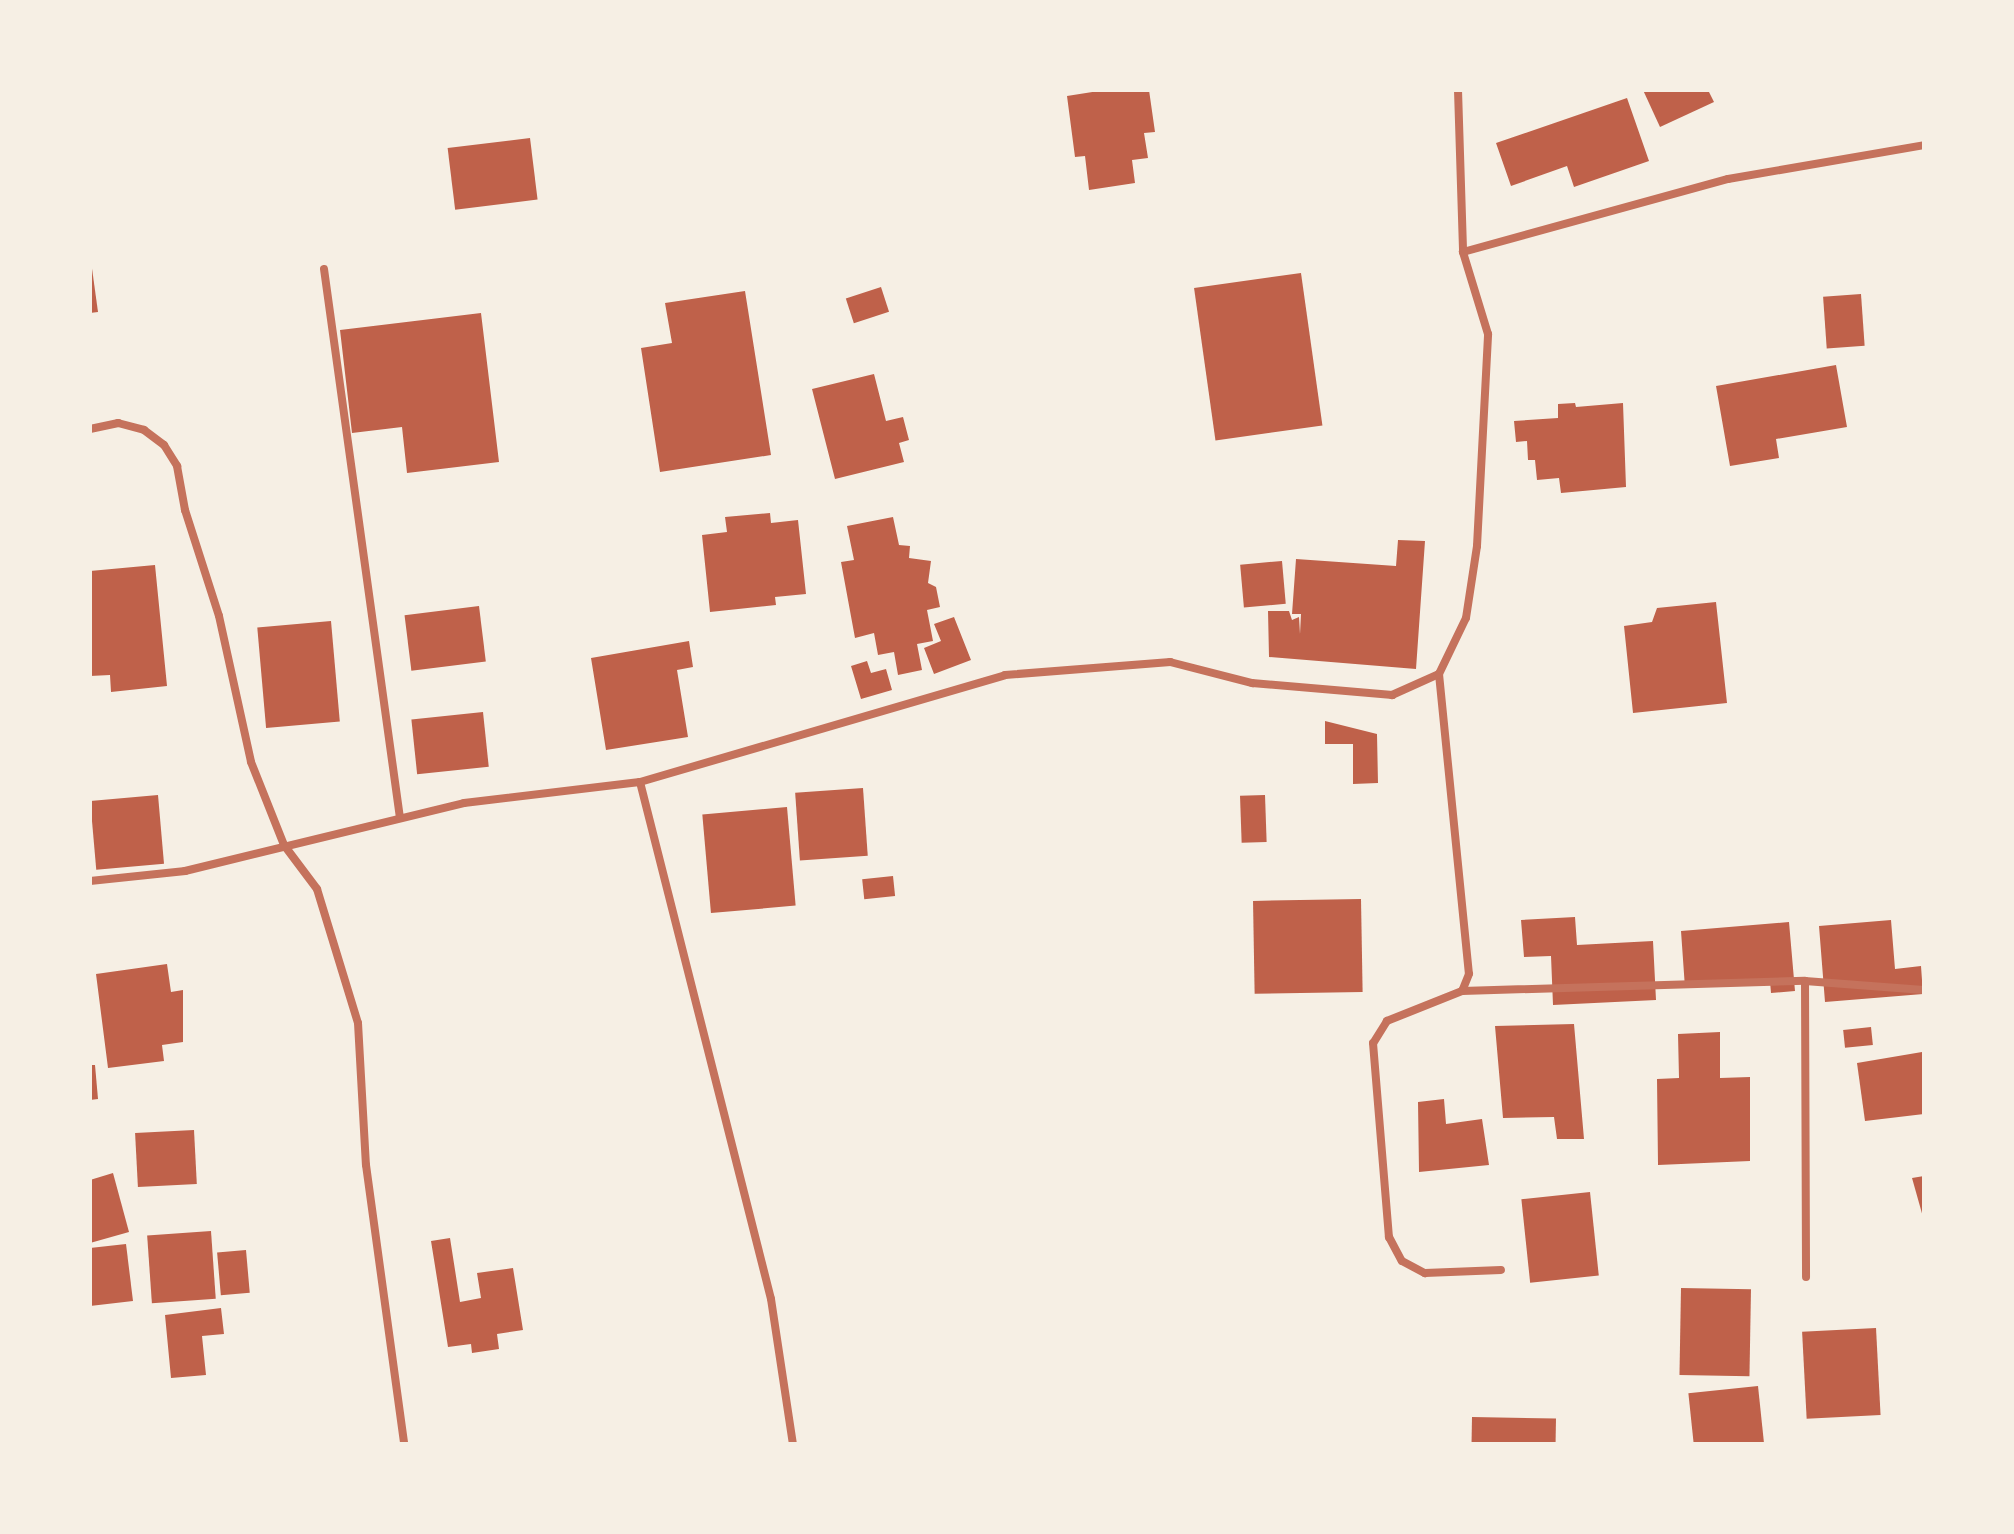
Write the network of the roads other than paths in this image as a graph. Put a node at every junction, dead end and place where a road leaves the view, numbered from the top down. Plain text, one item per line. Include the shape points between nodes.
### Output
1 (1458, 90) edge
2 (1924, 145) edge
3 (1463, 252) junction
4 (324, 269) dead end
5 (90, 429) edge
6 (1439, 674) junction
7 (640, 782) junction
8 (400, 818) junction
9 (284, 845) junction
10 (90, 881) edge
11 (1805, 981) junction
12 (1924, 990) edge
13 (1462, 991) junction
14 (1501, 1270) dead end
15 (1806, 1277) dead end
16 (404, 1444) edge
17 (793, 1444) edge

1 - 3 street
2 - 3 street via 1728,179
3 - 6 street via 1488,334 1477,546 1466,618
4 - 8 street
5 - 9 street via 118,423 144,430 164,445 177,466 185,510 219,616 251,762
6 - 7 street via 1392,695 1252,683 1170,662 1005,675
6 - 13 street via 1469,946
7 - 8 street via 464,803
7 - 17 street via 771,1299
8 - 9 street
9 - 10 street via 185,871
9 - 16 street via 317,889 358,1023 366,1165
11 - 12 street
11 - 13 street
11 - 15 street
13 - 14 street via 1387,1021 1373,1043 1389,1237 1402,1261 1425,1273

